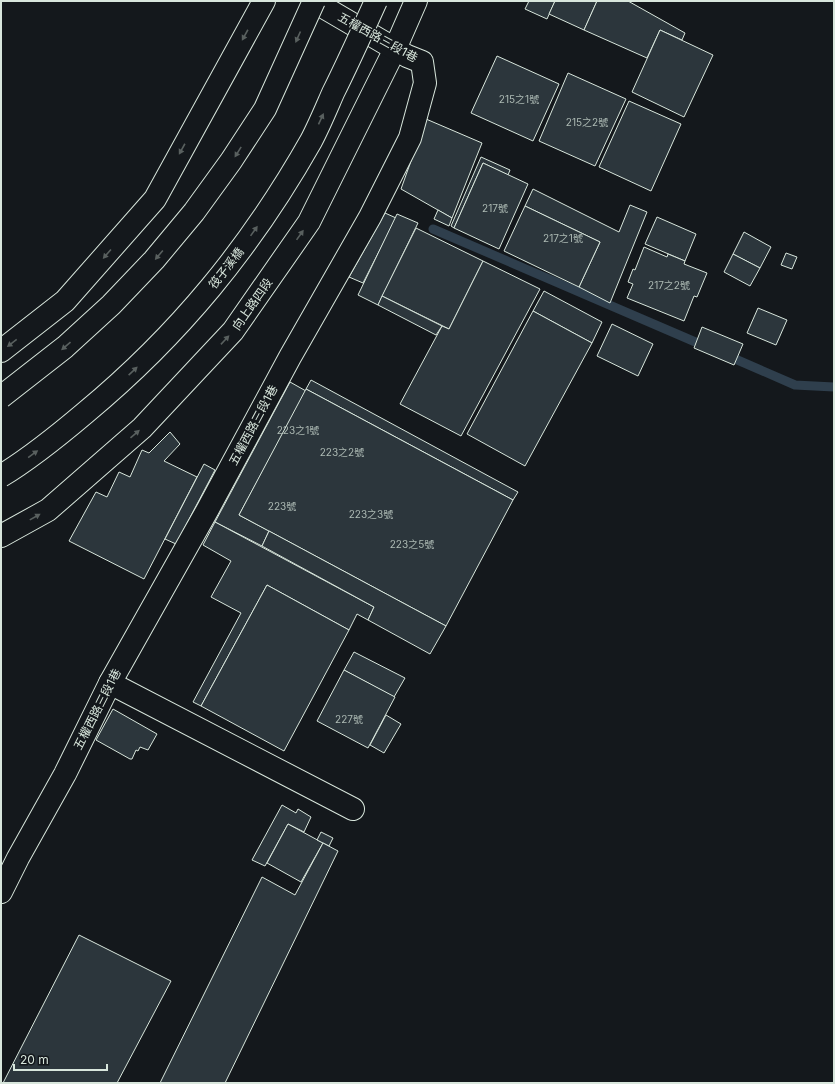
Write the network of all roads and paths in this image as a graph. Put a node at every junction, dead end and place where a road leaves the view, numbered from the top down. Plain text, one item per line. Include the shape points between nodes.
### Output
1 (264, 1) edge
2 (313, 1) edge
3 (376, 1) edge
4 (416, 1) edge
5 (395, 49) junction
6 (1, 351) edge
7 (1, 397) edge
8 (1, 476) edge
9 (1, 536) edge
10 (110, 682) junction
11 (353, 809) dead end
12 (1, 892) edge

1 -> 6 street via 155,199 65,301
2 - 5 street, 五權西路三段1巷
2 -> 7 street, bridge via 265,108 194,212 154,260 111,305 65,347
8 -> 3 street, 筏子溪橋, bridge via 62,432 113,390 160,346 221,276 279,195 312,139
4 - 5 street, 向上路四段
9 -> 5 street, 向上路四段 via 48,510 142,428 234,331 309,222
5 - 10 street, 五權西路三段1巷 via 422,62 425,83 410,138 370,217
10 - 11 street
10 - 12 street, 五權西路三段1巷 via 65,774

